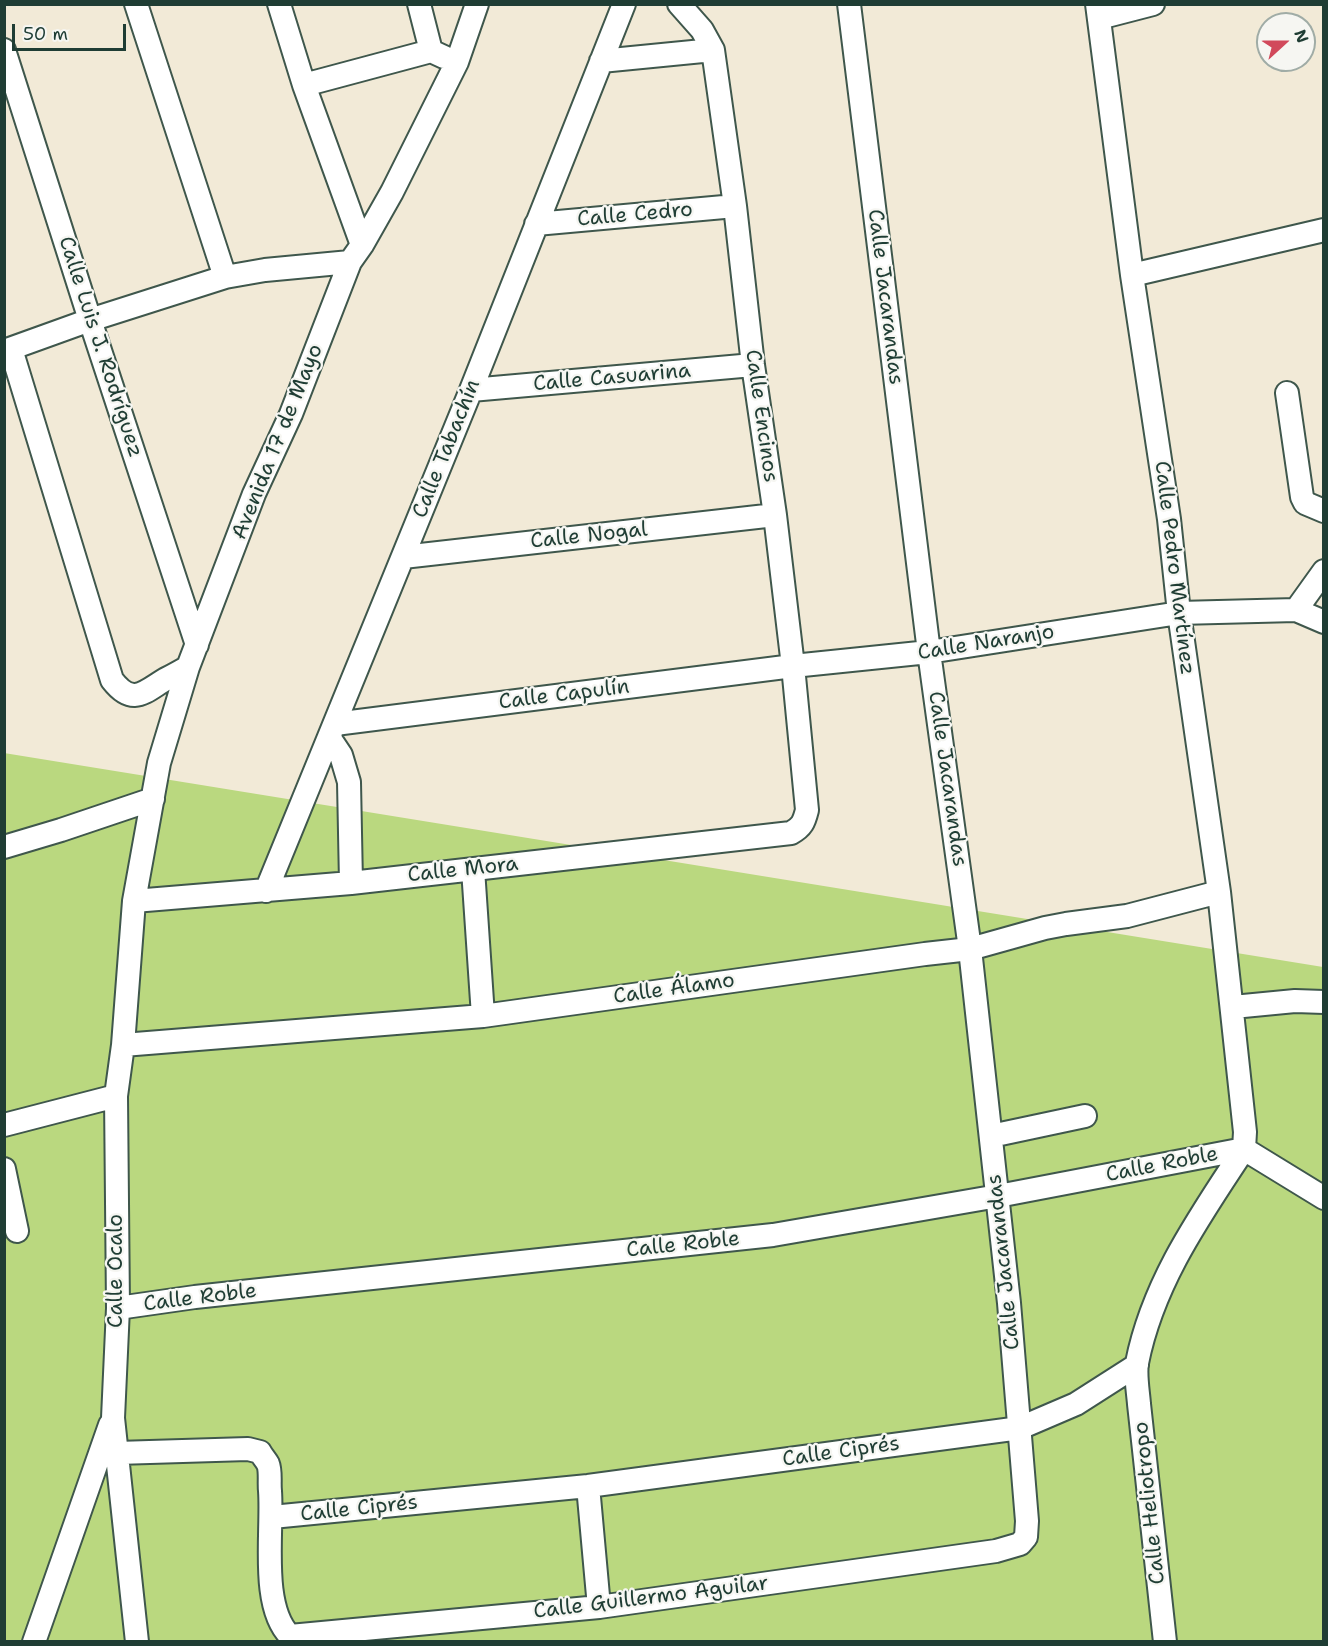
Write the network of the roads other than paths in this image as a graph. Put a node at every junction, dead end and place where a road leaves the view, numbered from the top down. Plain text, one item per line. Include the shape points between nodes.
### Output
1 (136, 4) edge
2 (279, 4) edge
3 (419, 4) edge
4 (477, 4) edge
5 (624, 4) edge
6 (679, 4) edge
7 (849, 4) edge
8 (1153, 4) edge
9 (1098, 11) edge
10 (4, 50) edge
11 (713, 50) junction
12 (431, 51) junction
13 (601, 61) junction
14 (457, 62) junction
15 (304, 85) junction
16 (735, 206) junction
17 (536, 224) junction
18 (1323, 230) edge
19 (356, 254) junction
20 (1132, 275) junction
21 (225, 277) junction
22 (90, 320) junction
23 (8, 350) edge
24 (753, 365) junction
25 (471, 390) junction
26 (1287, 393) dead end
27 (1323, 511) edge
28 (775, 515) junction
29 (403, 557) junction
30 (1323, 571) edge
31 (1296, 610) junction
32 (1179, 613) junction
33 (1323, 622) edge
34 (197, 645) junction
35 (929, 652) junction
36 (793, 666) junction
37 (188, 667) junction
38 (332, 730) junction
39 (153, 799) junction
40 (790, 833) joint
41 (4, 847) edge
42 (473, 869) junction
43 (351, 883) junction
44 (266, 891) junction
45 (1219, 892) junction
46 (134, 901) junction
47 (970, 949) junction
48 (1323, 1002) edge
49 (1233, 1007) junction
50 (483, 1016) junction
51 (123, 1045) junction
52 (116, 1096) junction
53 (1085, 1116) dead end
54 (4, 1125) edge
55 (991, 1136) junction
56 (1245, 1141) junction
57 (4, 1169) edge
58 (998, 1197) junction
59 (1323, 1198) edge
60 (17, 1231) dead end
61 (118, 1308) junction
62 (1137, 1365) junction
63 (113, 1418) junction
64 (1020, 1428) junction
65 (117, 1453) junction
66 (588, 1486) junction
67 (272, 1517) junction
68 (1011, 1547) joint
69 (599, 1607) junction
70 (290, 1639) edge
71 (34, 1641) edge
72 (137, 1641) edge
73 (1165, 1641) edge

1 - 21 street
2 - 15 street
3 - 12 street
4 - 14 street, Avenida 17 de Mayo
5 - 13 street, Calle Tabachín
6 - 11 street, Calle Encinos via 702,30
7 - 35 street, Calle Jacarandas
8 - 9 street
9 - 20 street, Calle Pedro Martínez
10 - 22 street, Calle Luis J. Rodríguez
11 - 13 street
11 - 16 street, Calle Encinos
12 - 14 street
12 - 15 street
13 - 17 street, Calle Tabachín
14 - 19 street, Avenida 17 de Mayo
15 - 19 street
16 - 17 street, Calle Cedro
16 - 24 street, Calle Encinos
17 - 25 street, Calle Tabachín
18 - 20 street
19 - 21 street
19 - 34 street, Avenida 17 de Mayo via 254,494
20 - 32 street, Calle Pedro Martínez via 1169,519
21 - 22 street
22 - 23 street
22 - 34 street, Calle Luis J. Rodríguez
23 - 37 street via 112,680 120,689 138,695
24 - 25 street, Calle Casuarina
24 - 28 street, Calle Encinos
25 - 29 street, Calle Tabachín
26 - 27 street via 1302,497
28 - 29 street, Calle Nogal
28 - 36 street, Calle Encinos
29 - 38 street, Calle Tabachín
30 - 31 street
31 - 32 street, Calle Naranjo
31 - 33 street
32 - 35 street, Calle Naranjo
32 - 45 street, Calle Pedro Martínez
34 - 37 street, Avenida 17 de Mayo
35 - 36 street, Calle Naranjo
35 - 47 street, Calle Jacarandas
36 - 38 street, Calle Capulín
36 - 40 street, Calle Encinos via 807,810 799,829
37 - 39 street, Avenida 17 de Mayo via 159,763
38 - 43 street via 349,782
38 - 44 street, Calle Tabachín
39 - 41 street
39 - 46 street, Avenida 17 de Mayo
40 - 42 street, Calle Mora
42 - 43 street, Calle Mora
42 - 50 street
43 - 44 street, Calle Mora
44 - 46 street, Calle Mora
45 - 47 street, Calle Álamo via 1127,916 1045,928
45 - 49 street, Calle Pedro Martínez
46 - 51 street, Calle Ocalo
47 - 50 street, Calle Álamo
47 - 55 street, Calle Jacarandas
48 - 49 street
49 - 56 street, Calle Pedro Martínez
50 - 51 street, Calle Álamo
51 - 52 street, Calle Ocalo
52 - 54 street
52 - 61 street, Calle Ocalo
53 - 55 street
55 - 58 street, Calle Jacarandas
56 - 58 street, Calle Roble
56 - 59 street
56 - 62 street via 1163,1283
57 - 60 street
58 - 61 street, Calle Roble via 773,1235
58 - 64 street, Calle Jacarandas
61 - 63 street, Calle Ocalo
62 - 64 street, Calle Ciprés via 1076,1404
62 - 73 street, Calle Heliotropo
63 - 65 street, Calle Ocalo
63 - 71 street
64 - 66 street, Calle Ciprés
64 - 68 street, Calle Jacarandas via 1026,1537
65 - 67 street, Calle Ciprés via 248,1449 260,1452 268,1465
65 - 72 street, Calle Ocalo
66 - 67 street, Calle Ciprés
66 - 69 street
67 - 70 street, Calle Ciprés via 272,1588 278,1618
68 - 69 street, Calle Guillermo Aguilar
69 - 70 street, Calle Guillermo Aguilar

